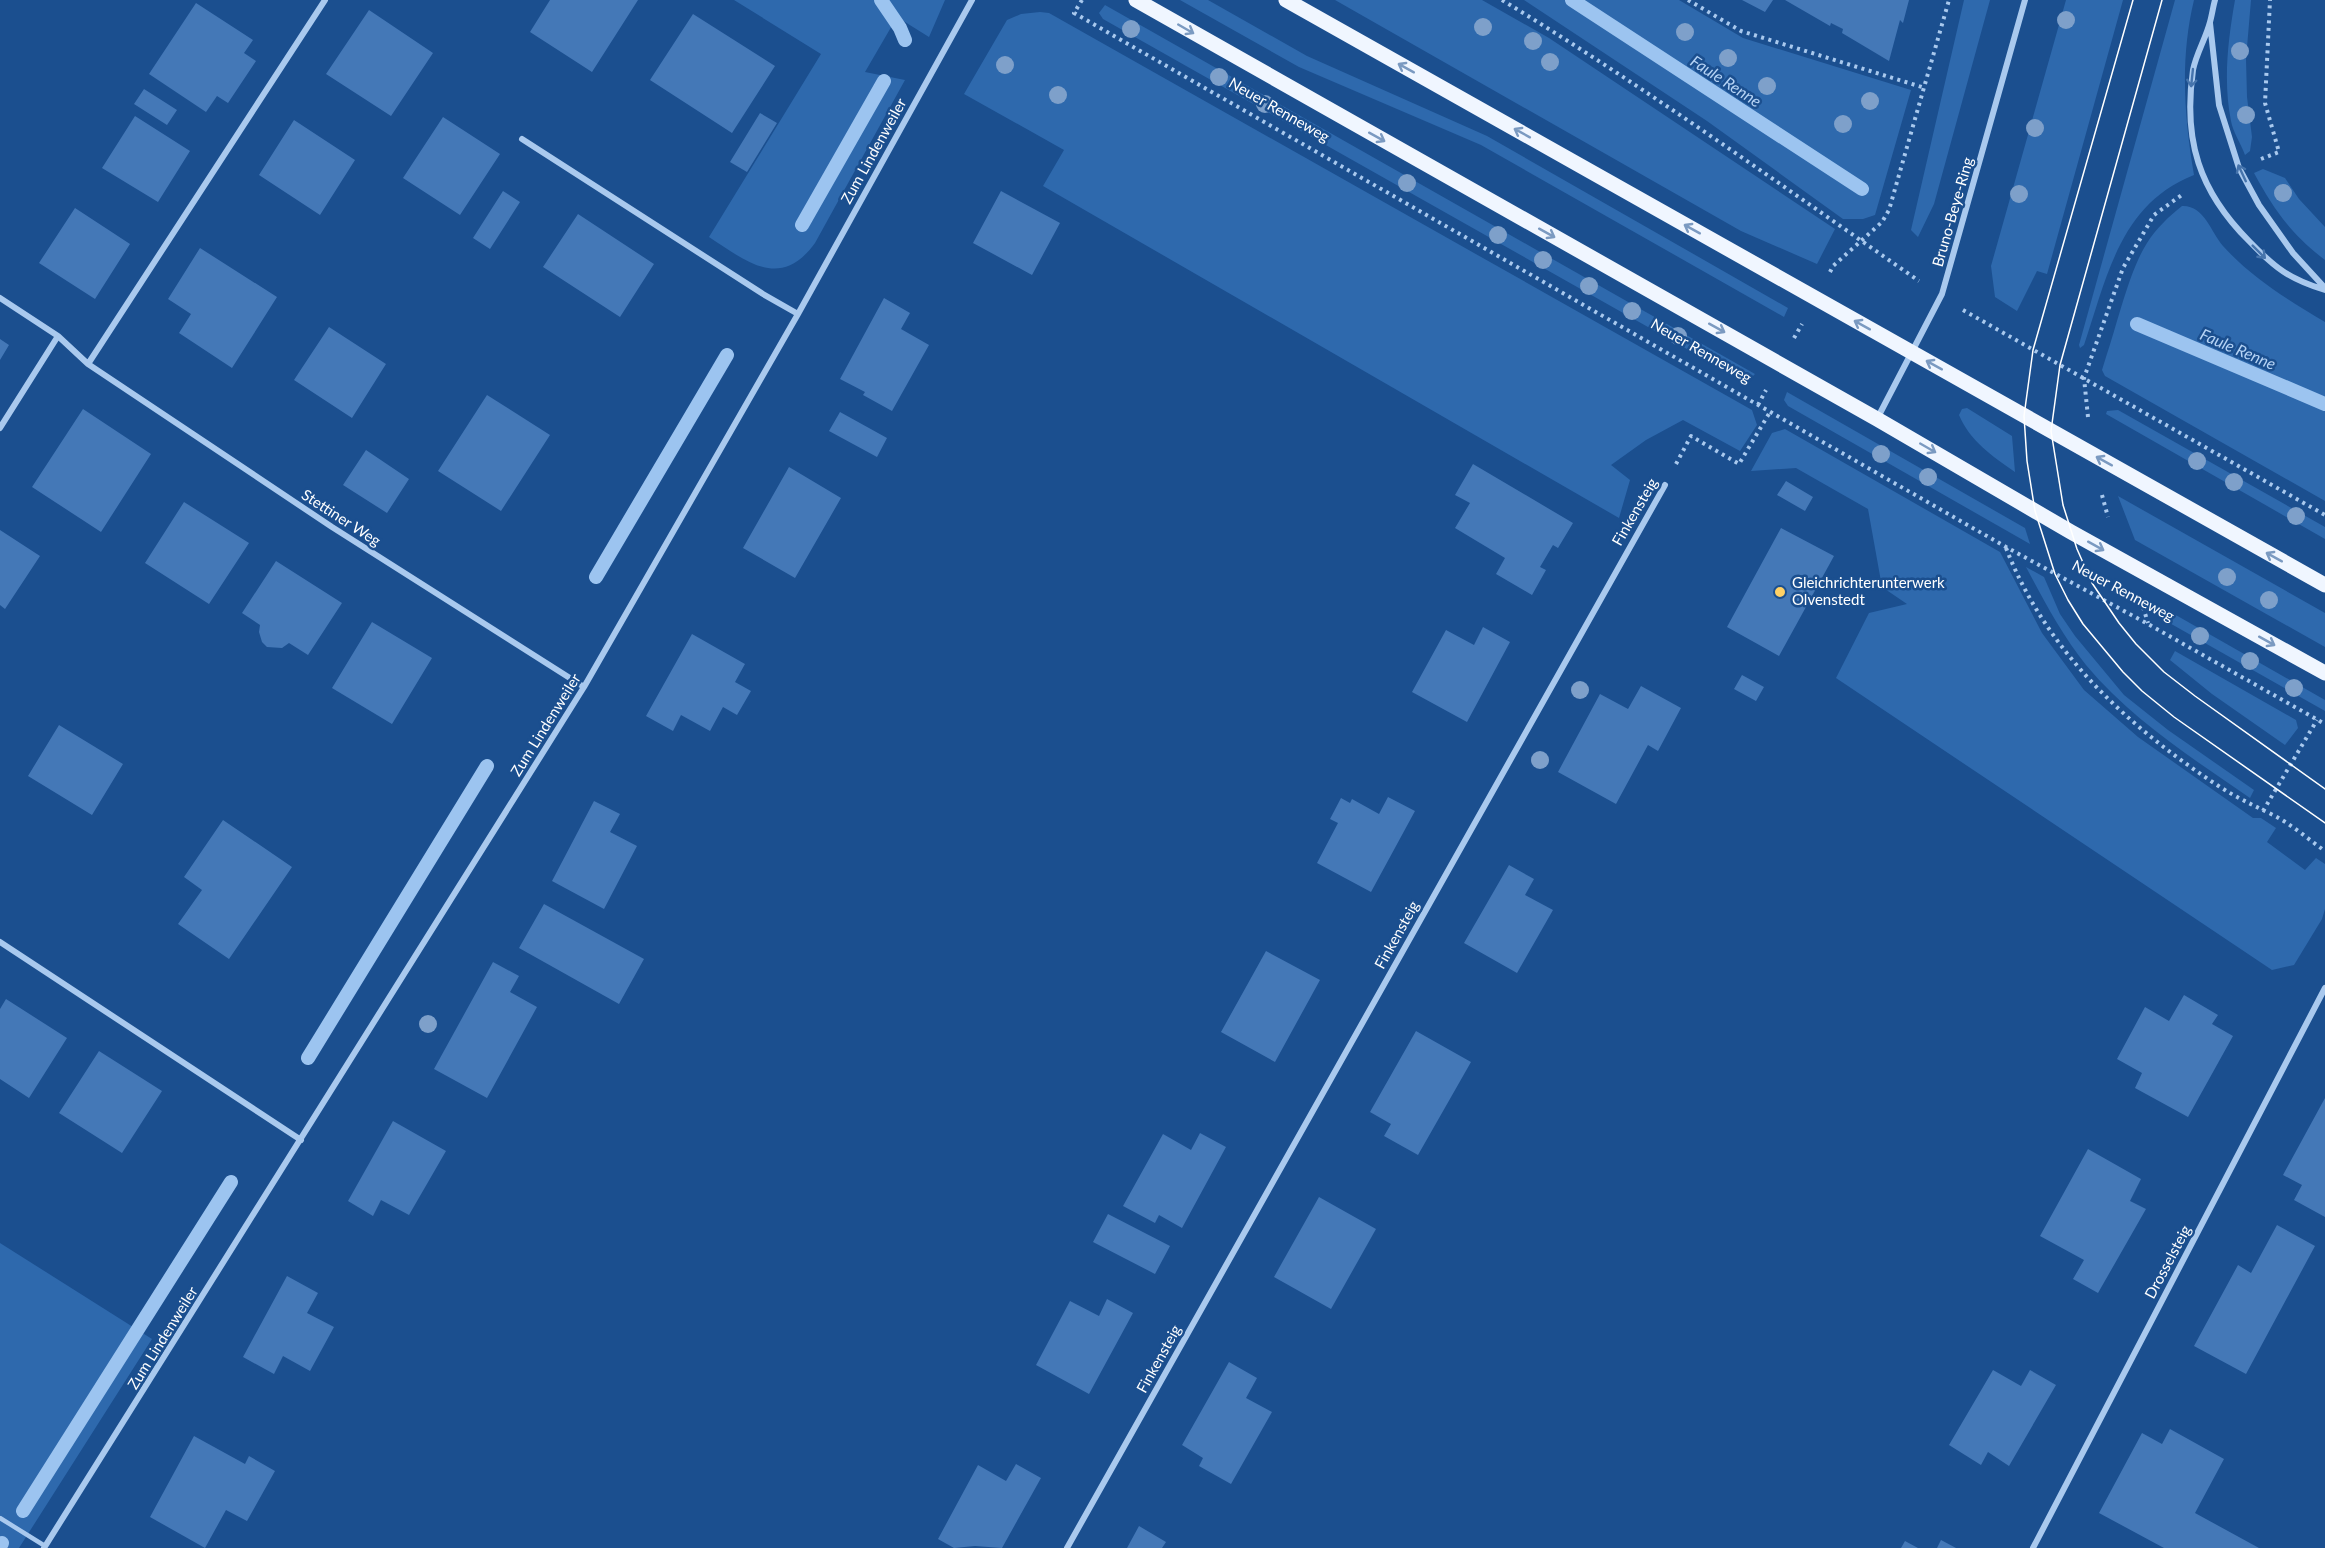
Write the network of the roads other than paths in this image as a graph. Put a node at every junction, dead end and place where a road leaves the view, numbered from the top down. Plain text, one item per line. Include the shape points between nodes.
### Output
1 (325, 0) edge
2 (972, 0) edge
3 (1136, 0) edge
4 (1286, 0) edge
5 (2025, 0) edge
6 (2215, 0) edge
7 (2210, 23) junction
8 (522, 139) dead end
9 (2325, 289) edge
10 (0, 298) edge
11 (798, 314) junction
12 (58, 336) junction
13 (1913, 353) junction
14 (88, 364) junction
15 (1877, 419) junction
16 (0, 428) edge
17 (1665, 485) road end
18 (2325, 585) edge
19 (2325, 673) edge
20 (584, 687) junction
21 (0, 942) edge
22 (2325, 988) edge
23 (302, 1140) junction
24 (0, 1518) edge
25 (45, 1547) edge
26 (1067, 1548) edge
27 (2033, 1548) edge

1 - 14 street
2 - 11 street, Zum Lindenweiler
3 -> 15 main road, Neuer Renneweg
13 -> 4 main road
5 - 13 street, Bruno-Beye-Ring via 1942,294
6 - 7 street
9 -> 7 street via 2293,253 2239,168 2219,105
7 -> 9 street via 2194,67 2190,100 2191,129 2205,183 2230,222 2268,260 2297,281
8 - 11 street
10 - 12 street, Stettiner Weg
11 - 20 street, Zum Lindenweiler
12 - 14 street, Stettiner Weg
12 - 16 street
13 - 15 street, Bruno-Beye-Ring
18 -> 13 main road
14 - 20 street, Stettiner Weg via 332,527
15 -> 19 main road, Neuer Renneweg
17 - 26 street, Finkensteig
20 - 23 street, Zum Lindenweiler
21 - 23 street
22 - 27 street, Drosselsteig
23 - 25 street, Zum Lindenweiler
24 - 25 lane

